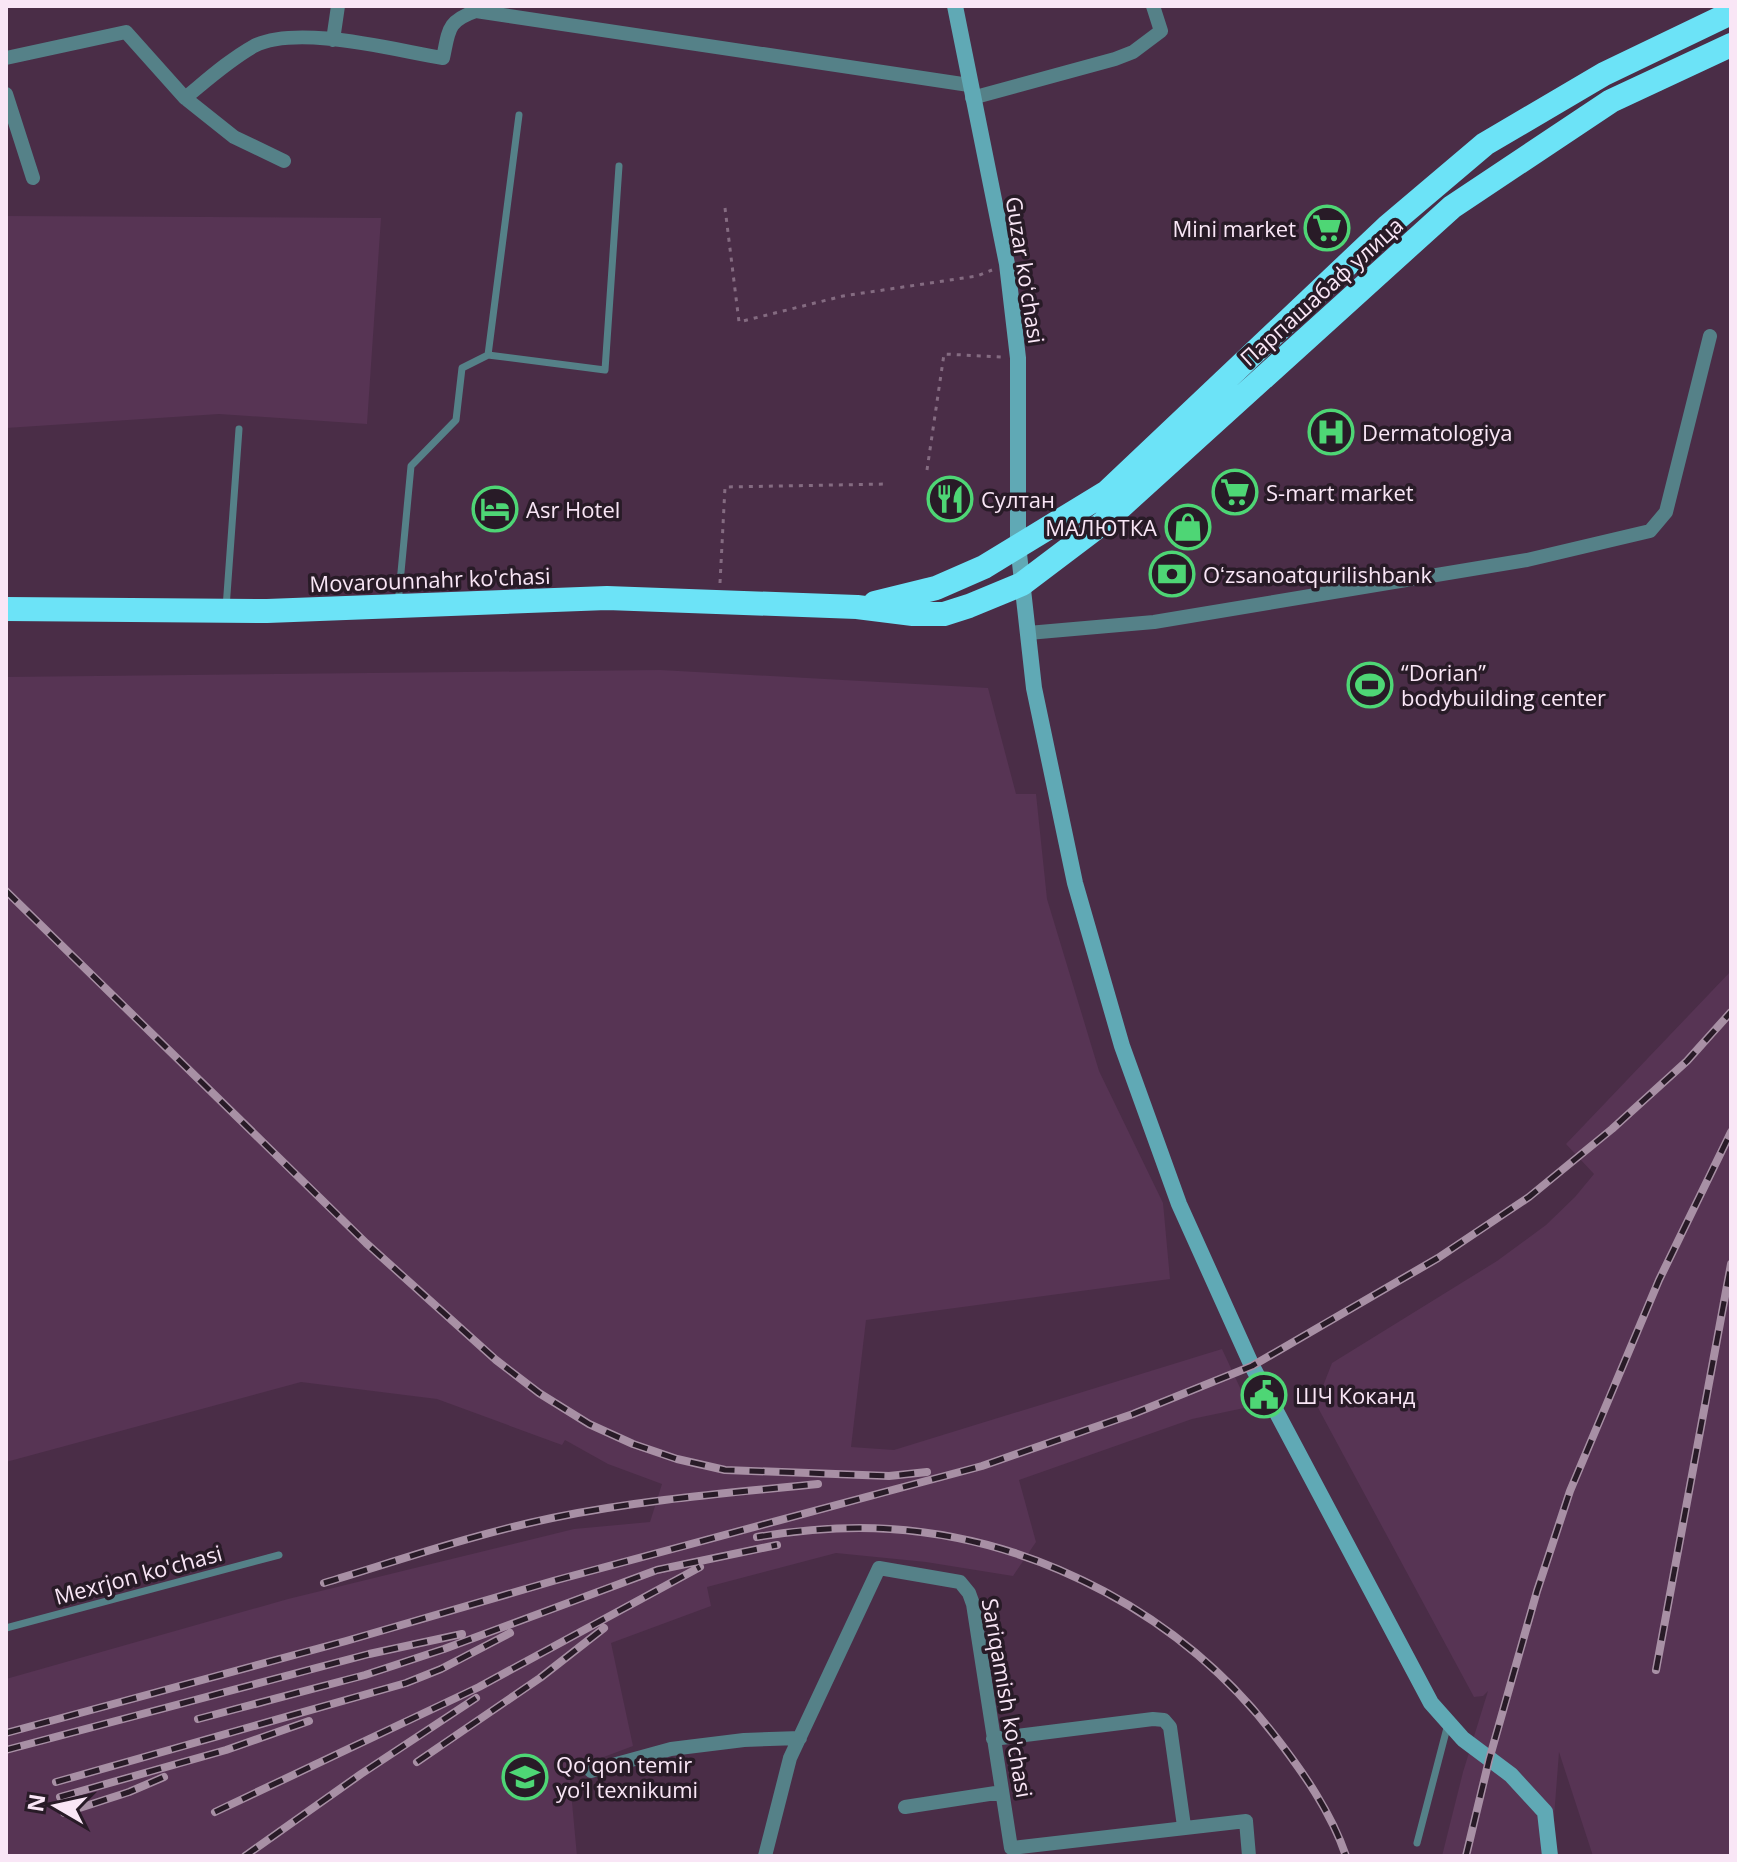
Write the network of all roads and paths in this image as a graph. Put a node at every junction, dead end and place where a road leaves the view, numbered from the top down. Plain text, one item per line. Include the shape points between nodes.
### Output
1 (338, 6) edge
2 (955, 6) edge
3 (1153, 6) edge
4 (1731, 13) edge
5 (333, 40) junction
6 (1731, 45) edge
7 (6, 58) edge
8 (970, 91) junction
9 (6, 94) edge
10 (185, 98) junction
11 (519, 115) dead end
12 (284, 161) dead end
13 (619, 166) dead end
14 (33, 178) dead end
15 (725, 208) dead end
16 (1007, 264) junction
17 (1710, 336) dead end
18 (488, 355) junction
19 (1018, 358) junction
20 (239, 429) dead end
21 (927, 470) dead end
22 (888, 484) dead end
23 (1018, 545) junction
24 (1022, 584) junction
25 (719, 603) junction
26 (398, 606) junction
27 (969, 606) joint
28 (857, 607) junction
29 (6, 609) edge
30 (226, 610) junction
31 (1028, 633) junction
32 (279, 1555) dead end
33 (6, 1628) edge
34 (1448, 1722) junction
35 (800, 1738) junction
36 (993, 1739) junction
37 (591, 1771) dead end
38 (1002, 1792) junction
39 (905, 1807) dead end
40 (1184, 1826) junction
41 (1417, 1843) dead end
42 (765, 1856) edge
43 (1249, 1856) edge
44 (1550, 1856) edge

1 - 5 street
2 - 8 main road, Guzar koʻchasi
3 - 8 street via 1161,31 1133,52
4 - 23 highway, Парпашабаф улица via 1604,74 1485,144 1387,227 1107,492
5 - 8 street via 443,58 450,26 476,11
5 - 10 street via 281,37 256,45
6 - 24 highway, Парпашабаф улица via 1611,101 1452,207 1104,522
7 - 10 street via 126,32
8 - 16 main road, Guzar koʻchasi
9 - 14 street
10 - 12 street via 234,137
11 - 18 lane
13 - 18 lane via 605,370
15 - 16 path via 739,322 843,296 977,276
16 - 19 main road, Guzar koʻchasi
17 - 31 street via 1666,512 1650,531 1527,560 1154,622
18 - 26 lane via 462,368 456,420 411,466
19 - 21 path via 944,354
19 - 23 main road, Guzar koʻchasi
20 - 30 lane
22 - 25 path via 725,487
23 - 24 main road, Guzar koʻchasi
23 - 28 highway, Movarounnahr ko'chasi via 936,588
24 - 27 highway, Парпашабаф улица
24 - 31 main road, Guzar koʻchasi
25 - 26 highway, Movarounnahr ko'chasi via 607,598
25 - 28 highway, Movarounnahr ko'chasi
26 - 30 highway, Movarounnahr ko'chasi
27 - 28 highway, Movarounnahr ko'chasi via 944,614
29 - 30 highway, Movarounnahr ko'chasi
31 - 34 main road, Guzar koʻchasi via 1034,688 1075,883 1122,1046 1179,1204 1252,1366 1431,1703
32 - 33 lane, Mexrjon ko'chasi
34 - 41 lane
34 - 44 main road, Guzar koʻchasi via 1545,1812
35 - 36 street, Sariqamish ko'chasi via 879,1568 960,1582 969,1593
35 - 37 street via 671,1749
35 - 42 street, Sariqamish ko'chasi
36 - 38 street, Sariqamish ko'chasi
36 - 40 street via 1164,1720 1170,1727
38 - 39 street
38 - 40 street, Sariqamish ko'chasi via 1011,1848
40 - 43 street, Sariqamish ko'chasi via 1246,1821

